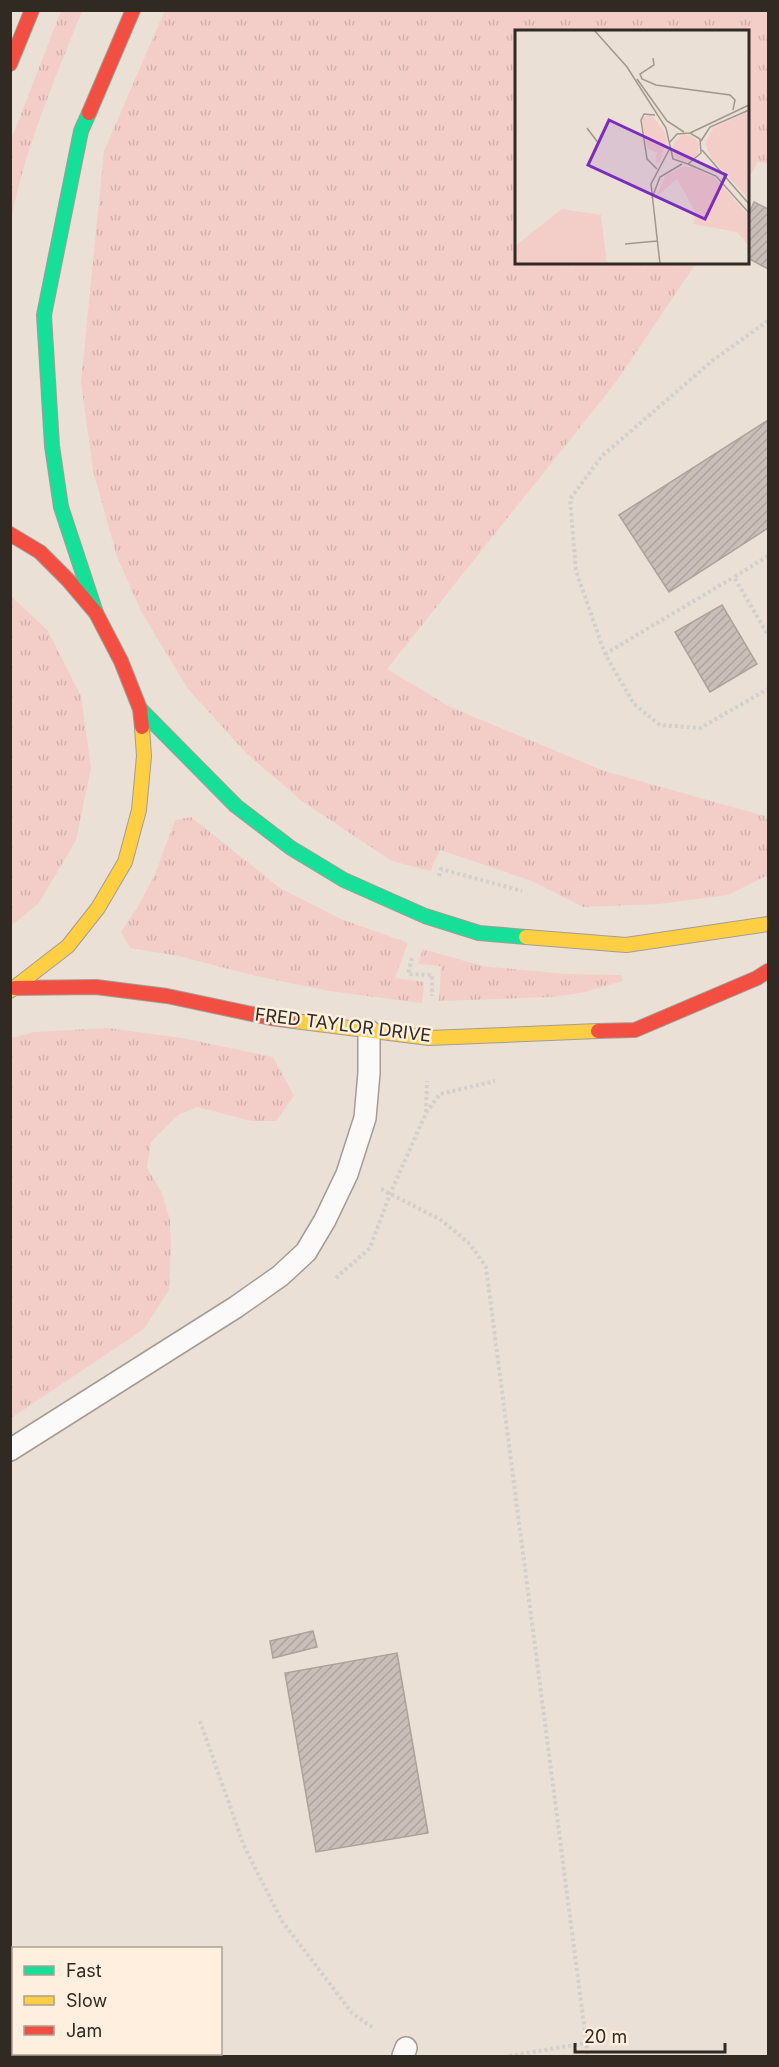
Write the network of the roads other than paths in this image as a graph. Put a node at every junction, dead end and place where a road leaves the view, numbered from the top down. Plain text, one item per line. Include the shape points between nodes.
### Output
1 (32, 10) edge
2 (133, 10) edge
3 (10, 64) edge
4 (10, 534) edge
5 (96, 613) junction
6 (140, 709) junction
7 (768, 924) edge
8 (768, 971) edge
9 (13, 990) edge
10 (369, 1031) junction
11 (10, 1450) edge

1 - 3 main road
2 - 5 main road via 81,131 44,315 52,446 61,507
4 - 5 main road via 40,552
5 - 6 main road via 122,661
6 - 7 main road via 236,806 291,848 344,880 425,916 479,933 626,945
6 - 9 main road via 144,756 139,810 125,862 98,908 68,946
8 - 10 main road, FRED TAYLOR DRIVE via 635,1030 429,1038
9 - 10 main road, FRED TAYLOR DRIVE via 108,989
10 - 11 lane via 365,1118 347,1174 306,1252 236,1307

